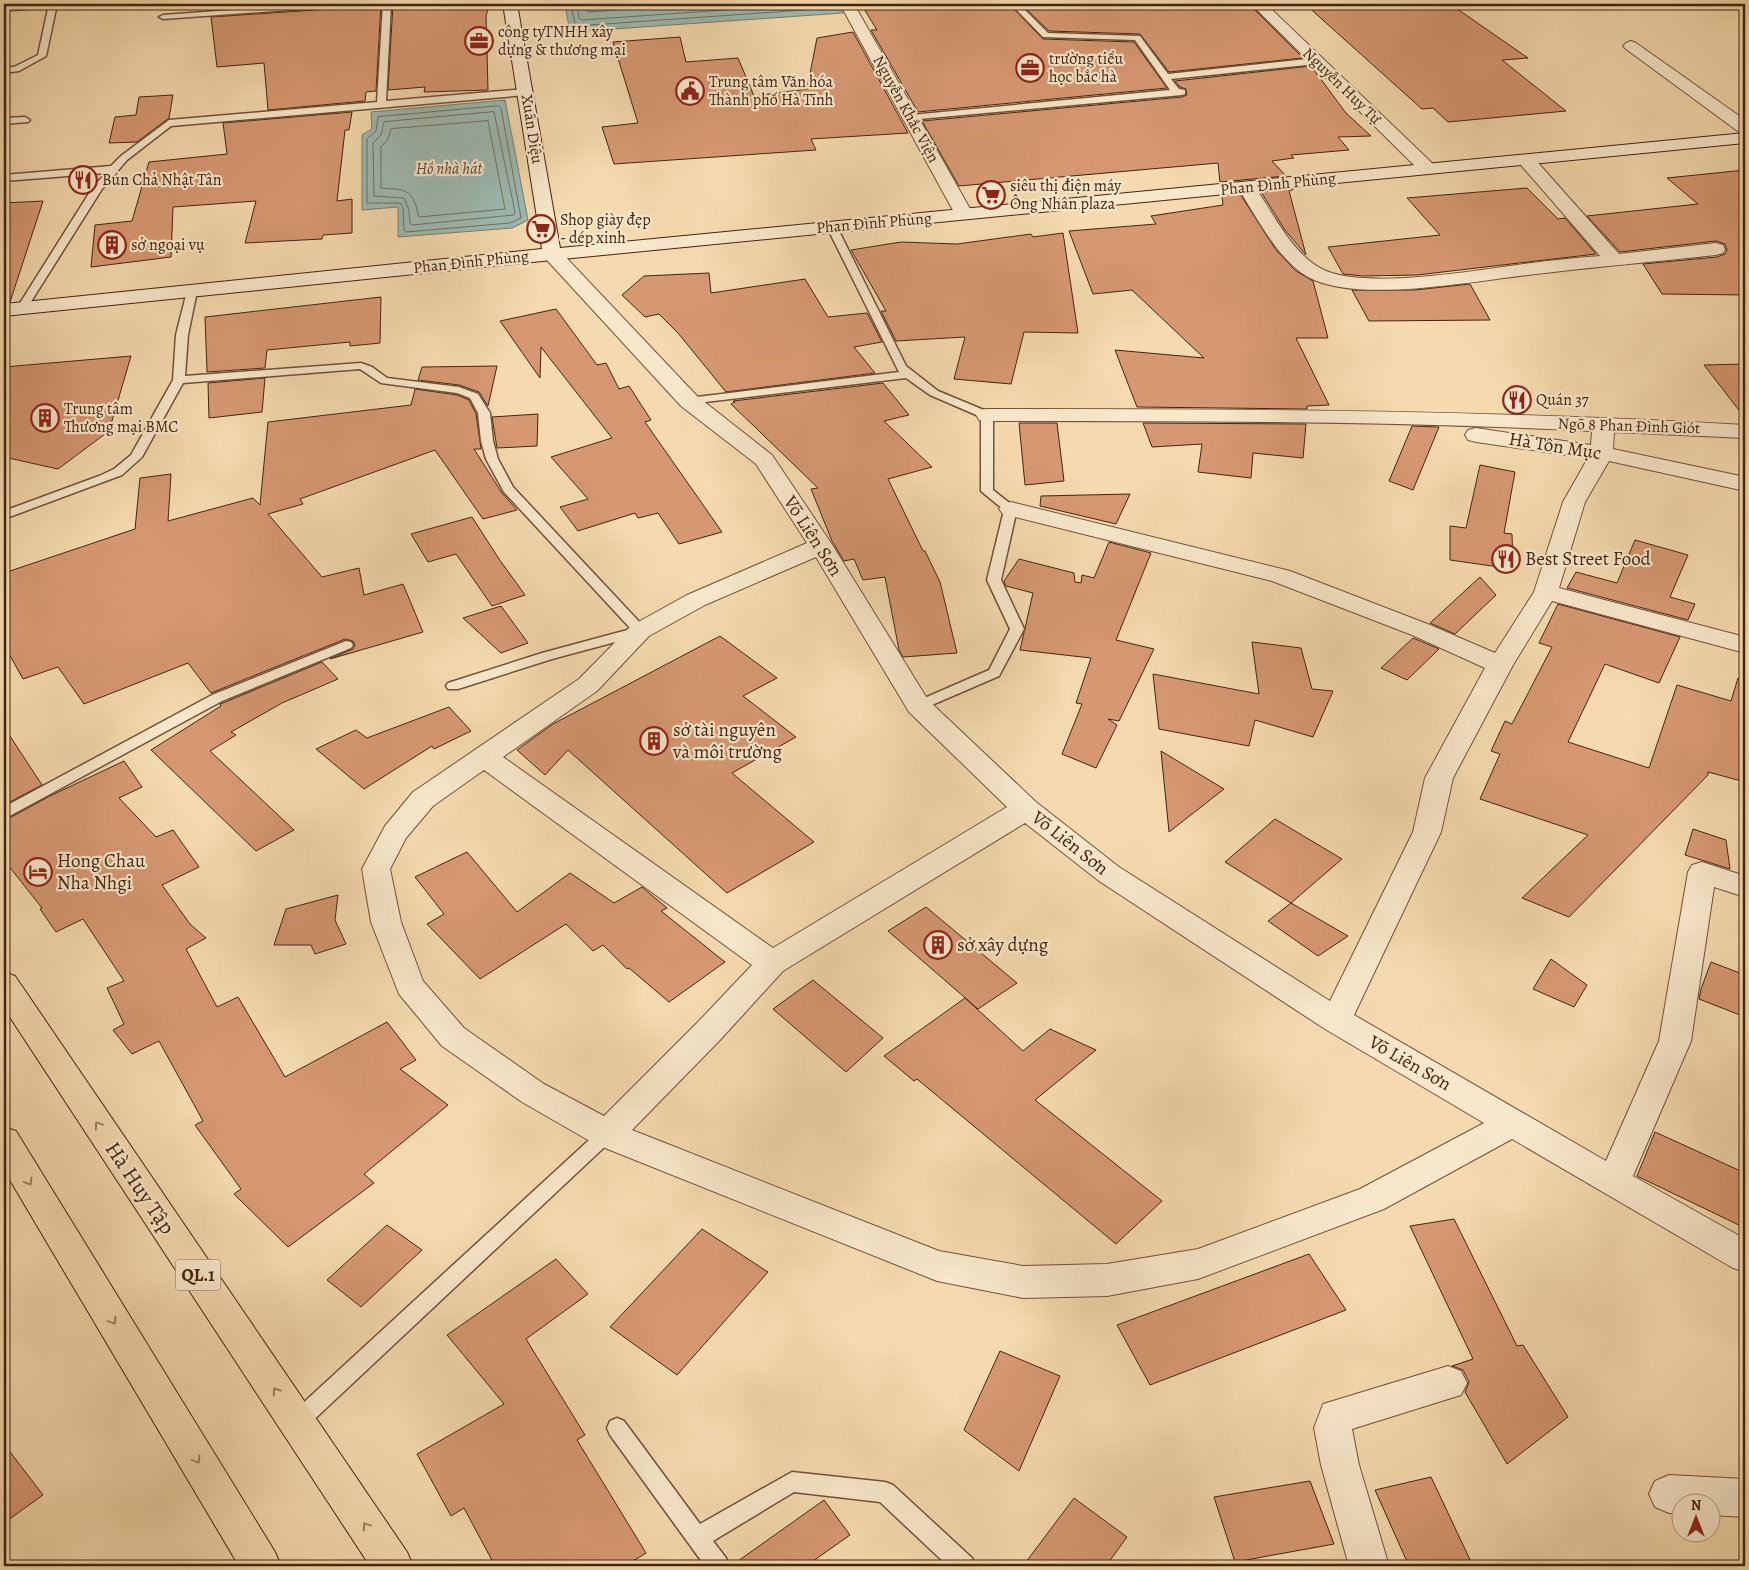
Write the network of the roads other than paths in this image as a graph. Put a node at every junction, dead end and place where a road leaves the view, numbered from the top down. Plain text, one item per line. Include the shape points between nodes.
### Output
1 (52, 4) edge
2 (345, 4) edge
3 (387, 4) edge
4 (510, 4) edge
5 (847, 4) edge
6 (1014, 4) edge
7 (1258, 4) edge
8 (4, 7) edge
9 (163, 17) dead end
10 (1631, 46) dead end
11 (1316, 61) junction
12 (4, 70) edge
13 (1165, 77) junction
14 (526, 92) junction
15 (381, 105) junction
16 (911, 118) junction
17 (25, 120) dead end
18 (4, 122) edge
19 (1745, 128) edge
20 (1745, 138) edge
21 (1526, 160) junction
22 (1427, 168) junction
23 (114, 169) junction
24 (4, 178) edge
25 (1248, 188) junction
26 (964, 214) junction
27 (832, 227) junction
28 (1716, 249) dead end
29 (552, 254) junction
30 (1614, 260) junction
31 (192, 291) junction
32 (13, 309) edge
33 (908, 374) junction
34 (179, 380) junction
35 (688, 401) junction
36 (987, 415) junction
37 (1363, 418) junction
38 (1604, 425) junction
39 (1745, 430) edge
40 (1602, 453) junction
41 (1745, 484) edge
42 (1011, 509) junction
43 (4, 516) edge
44 (821, 546) junction
45 (1546, 592) junction
46 (640, 631) junction
47 (346, 645) dead end
48 (1745, 645) edge
49 (1500, 664) junction
50 (453, 686) dead end
51 (918, 706) junction
52 (484, 757) junction
53 (1026, 809) junction
54 (4, 814) edge
55 (1745, 887) edge
56 (772, 964) junction
57 (4, 984) edge
58 (1336, 1020) junction
59 (1513, 1124) junction
60 (607, 1134) junction
61 (4, 1141) edge
62 (1613, 1182) junction
63 (1745, 1257) edge
64 (1448, 1383) dead end
65 (297, 1422) junction
66 (617, 1428) dead end
67 (1669, 1494) dead end
68 (1745, 1498) edge
69 (697, 1538) junction
70 (261, 1566) edge
71 (393, 1566) edge
72 (718, 1566) edge
73 (964, 1566) edge
74 (1369, 1566) edge

1 - 8 street
1 - 12 lane via 42,56 16,69
2 - 9 lane
3 - 15 lane
4 - 14 street, Xuân Diệu
5 - 16 street, Nguyễn Khắc Viện
6 - 13 lane via 1046,35 1137,38
7 - 11 street, Nguyễn Huy Tự
10 - 19 street
11 - 13 lane
11 - 22 street, Nguyễn Huy Tự
13 - 16 lane via 1176,92 1182,92
14 - 15 lane
14 - 29 street, Xuân Diệu
15 - 23 lane via 169,123
16 - 26 street, Nguyễn Khắc Viện
17 - 18 lane
20 - 21 street, Phan Đình Phùng
21 - 22 street, Phan Đình Phùng
21 - 30 street
22 - 25 street, Phan Đình Phùng
23 - 24 lane
23 - 32 lane
25 - 26 street, Phan Đình Phùng
25 - 30 street via 1299,260 1315,273 1335,280 1389,283
26 - 27 street, Phan Đình Phùng
27 - 29 street, Phan Đình Phùng
27 - 33 lane via 901,368
28 - 30 street
29 - 31 street, Phan Đình Phùng
29 - 35 street, Võ Liên Sơn
31 - 32 street, Phan Đình Phùng
31 - 34 lane via 182,335
33 - 35 lane
33 - 36 lane via 934,393
34 - 43 lane via 140,450 128,465 103,479
34 - 46 lane via 361,366 369,368 385,381 468,392 484,413 490,450 508,489
35 - 44 street, Võ Liên Sơn via 764,460
36 - 37 street via 1230,414
36 - 42 lane via 987,492
37 - 38 street, Ngõ 8 Phan Đình Giót via 1459,418
37 - 40 street, Hà Tôn Mục
38 - 39 street, Ngõ 8 Phan Đình Giót
38 - 40 street
40 - 41 street, Hà Tôn Mục
40 - 45 street via 1574,502
42 - 49 street via 1280,576
42 - 51 lane via 994,580 1016,629 994,673
44 - 46 street via 696,600
44 - 51 street, Võ Liên Sơn
45 - 48 street
45 - 49 street
46 - 50 lane
46 - 52 street via 588,685
47 - 54 lane via 217,698
49 - 58 street via 1439,778 1427,832
51 - 53 street, Võ Liên Sơn
52 - 56 street
52 - 60 street via 423,799 395,833 376,869 386,922 410,986 453,1037 533,1093
53 - 56 street
53 - 58 street, Võ Liên Sơn via 1109,874
55 - 62 street via 1702,872 1675,1041
56 - 60 street
65 -> 57 main road, Hà Huy Tập / QL.1
58 - 59 street, Võ Liên Sơn
59 - 60 street via 1372,1199 1198,1264 1107,1280 1023,1282 937,1266
59 - 62 street, Võ Liên Sơn
60 - 65 lane
61 -> 70 main road
62 - 63 street, Võ Liên Sơn
64 - 74 street via 1336,1416 1333,1428 1340,1465
71 -> 65 main road, Hà Huy Tập / QL.1
66 - 69 lane
67 - 68 street
69 - 72 lane
69 - 73 lane via 792,1482 802,1483 885,1492

